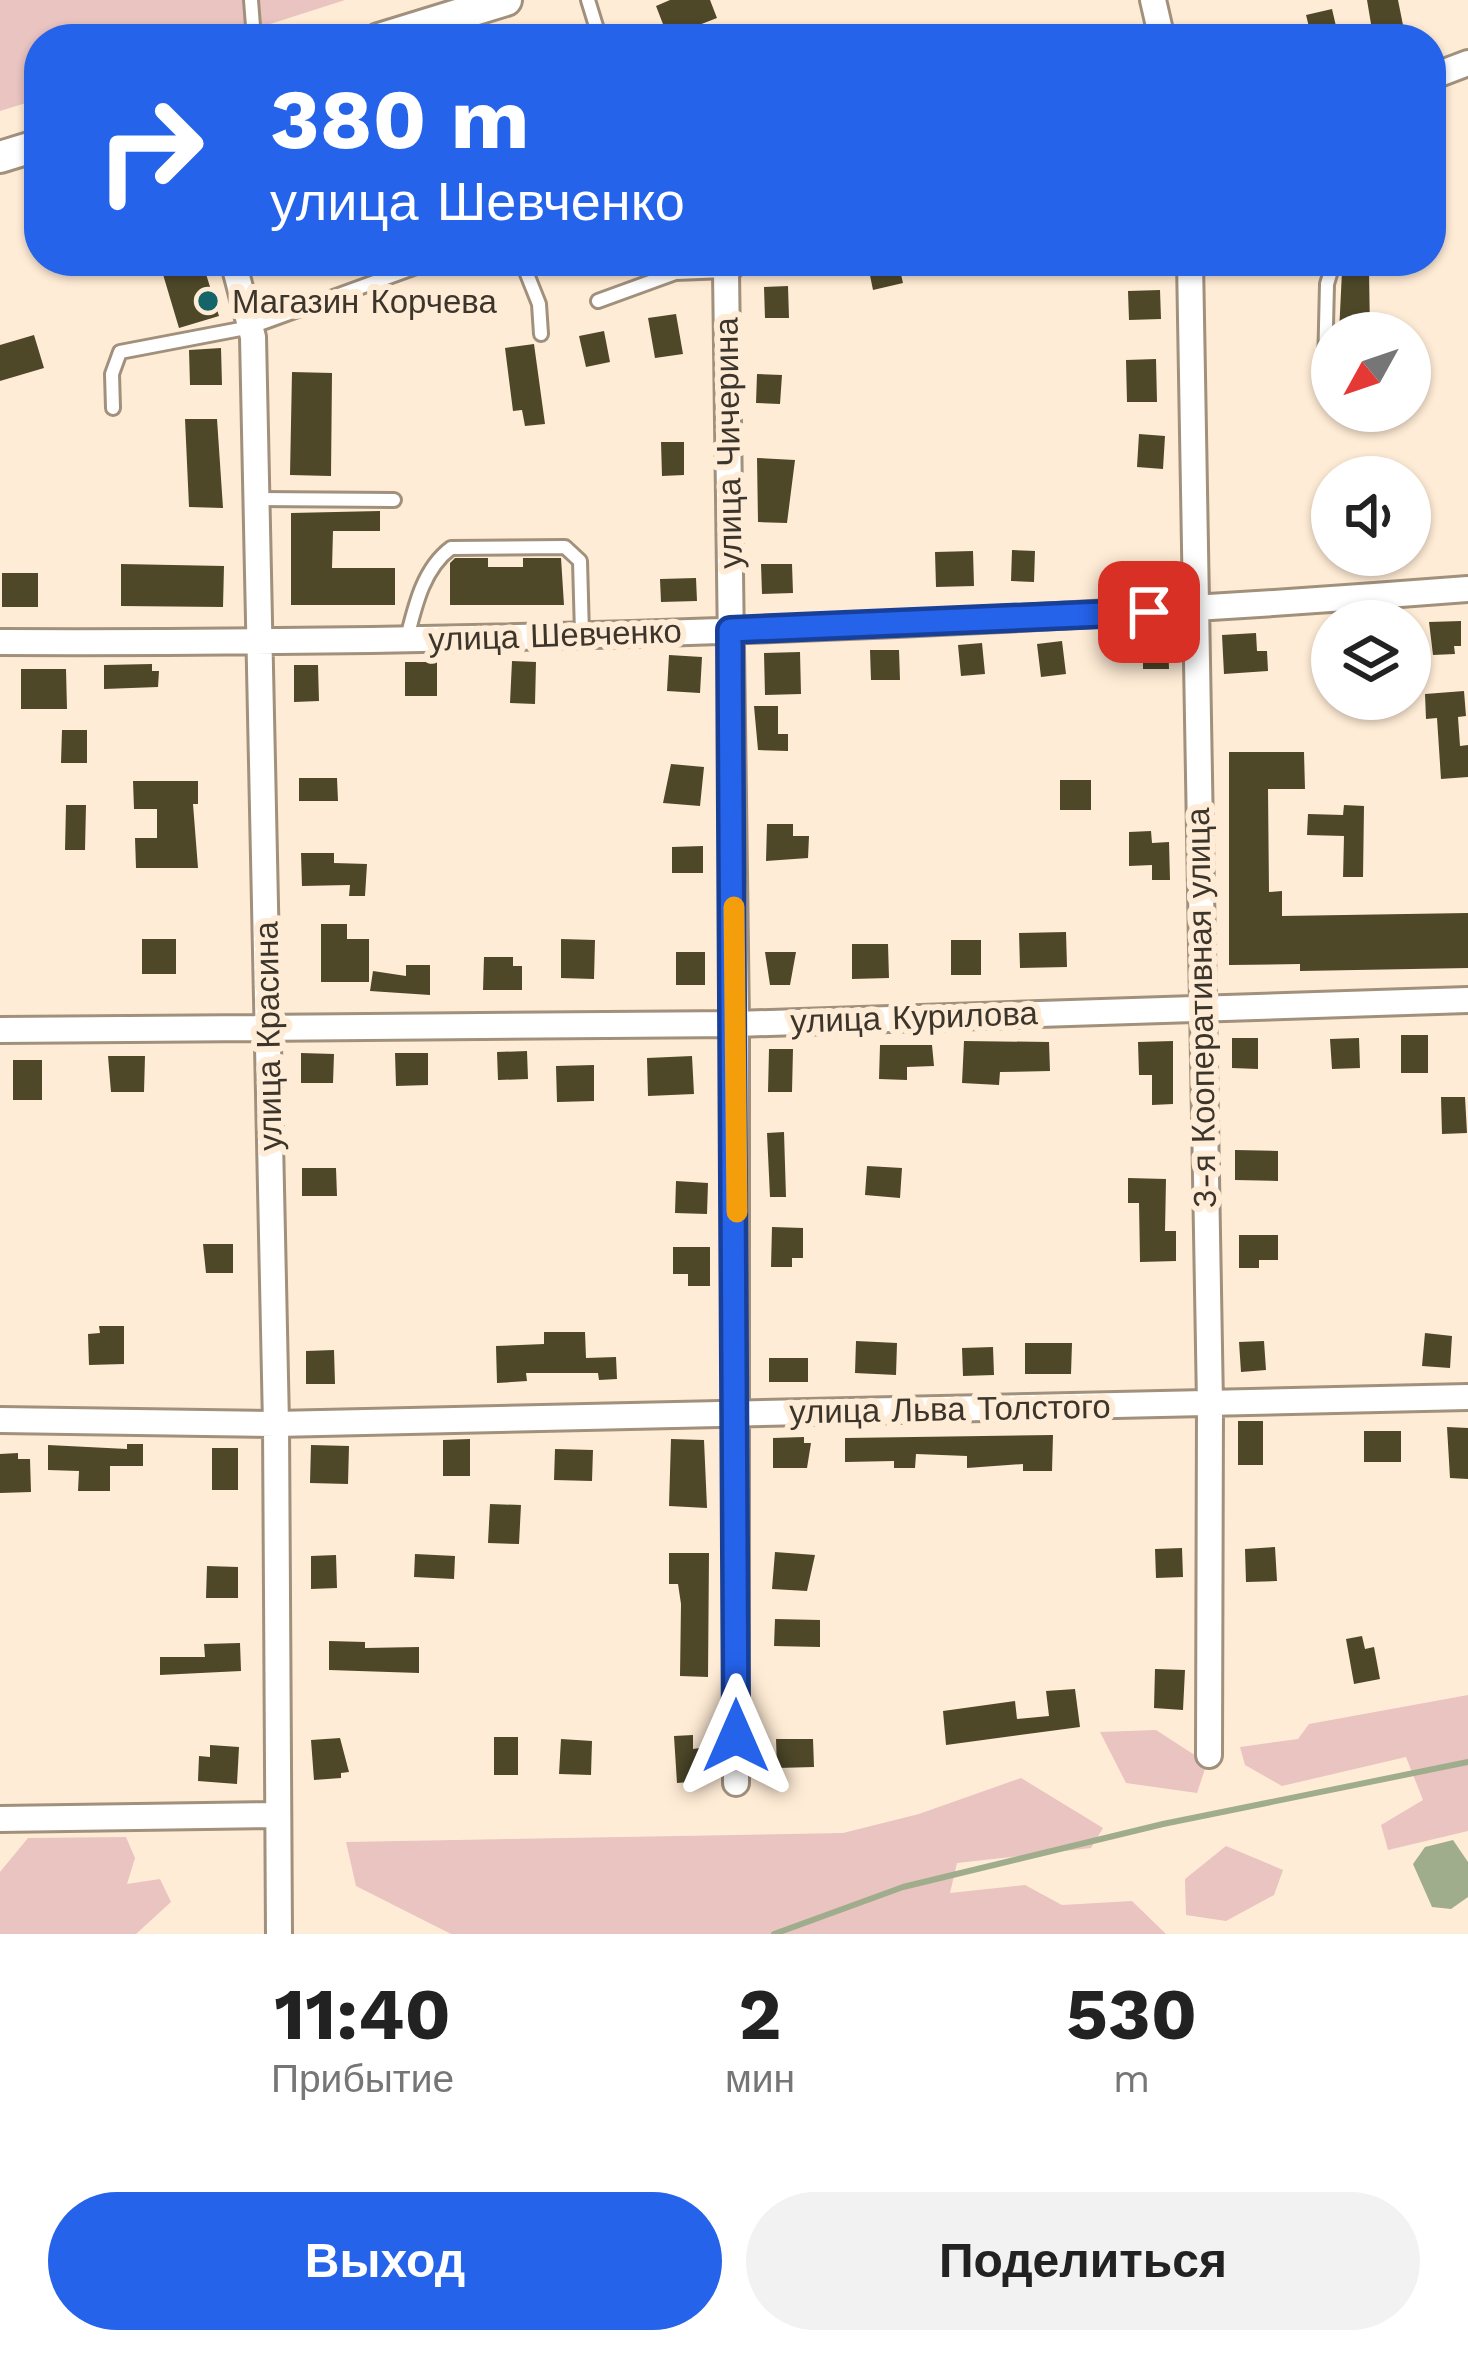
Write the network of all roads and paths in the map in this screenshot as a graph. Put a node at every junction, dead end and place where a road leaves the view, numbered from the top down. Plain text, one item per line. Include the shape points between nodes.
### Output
1 (506, 0) edge
2 (428, 24) edge
3 (237, 276) edge
4 (391, 276) edge
5 (528, 276) edge
6 (667, 276) edge
7 (732, 276) edge
8 (1190, 276) edge
9 (1329, 276) edge
10 (598, 301) dead end
11 (1326, 312) edge
12 (251, 327) junction
13 (541, 334) dead end
14 (113, 408) dead end
15 (255, 499) junction
16 (394, 500) dead end
17 (1468, 589) edge
18 (1196, 610) junction
19 (730, 630) junction
20 (582, 634) junction
21 (406, 639) junction
22 (0, 642) edge
23 (260, 643) junction
24 (1468, 1000) edge
25 (1199, 1007) junction
26 (736, 1024) junction
27 (0, 1030) edge
28 (268, 1030) junction
29 (1468, 1397) edge
30 (1210, 1404) junction
31 (738, 1413) junction
32 (0, 1420) edge
33 (276, 1424) junction
34 (1209, 1755) dead end
35 (736, 1783) dead end
36 (276, 1815) junction
37 (0, 1819) edge
38 (279, 1934) edge

1 - 2 street
3 - 12 street, улица Красина
4 - 12 lane
5 - 13 lane
6 - 10 lane
7 - 19 street, улица Чичерина
8 - 18 street, 3-я Кооперативная улица
9 - 11 lane
12 - 14 lane via 120,352
12 - 15 street, улица Красина
15 - 16 lane
15 - 23 street, улица Красина
17 - 18 street, улица Шевченко
18 - 19 street, улица Шевченко
18 - 25 street, 3-я Кооперативная улица
19 - 20 street, улица Шевченко
19 - 26 street, улица Чичерина
20 - 21 street, улица Шевченко
20 - 21 lane via 580,561 565,547 451,548 418,595
21 - 23 street, улица Шевченко
22 - 23 street, улица Шевченко
23 - 28 street, улица Красина
24 - 25 street, улица Курилова
25 - 26 street, улица Курилова
25 - 30 street, 3-я Кооперативная улица
26 - 28 street, улица Курилова
26 - 31 street, улица Чичерина
27 - 28 street, улица Курилова
28 - 33 street, улица Красина
29 - 30 street, улица Льва Толстого
30 - 31 street, улица Льва Толстого
30 - 34 street, 3-я Кооперативная улица
31 - 33 street, улица Льва Толстого
31 - 35 street, улица Чичерина
32 - 33 street, улица Льва Толстого
33 - 36 street, улица Красина
36 - 37 street
36 - 38 street, улица Красина

